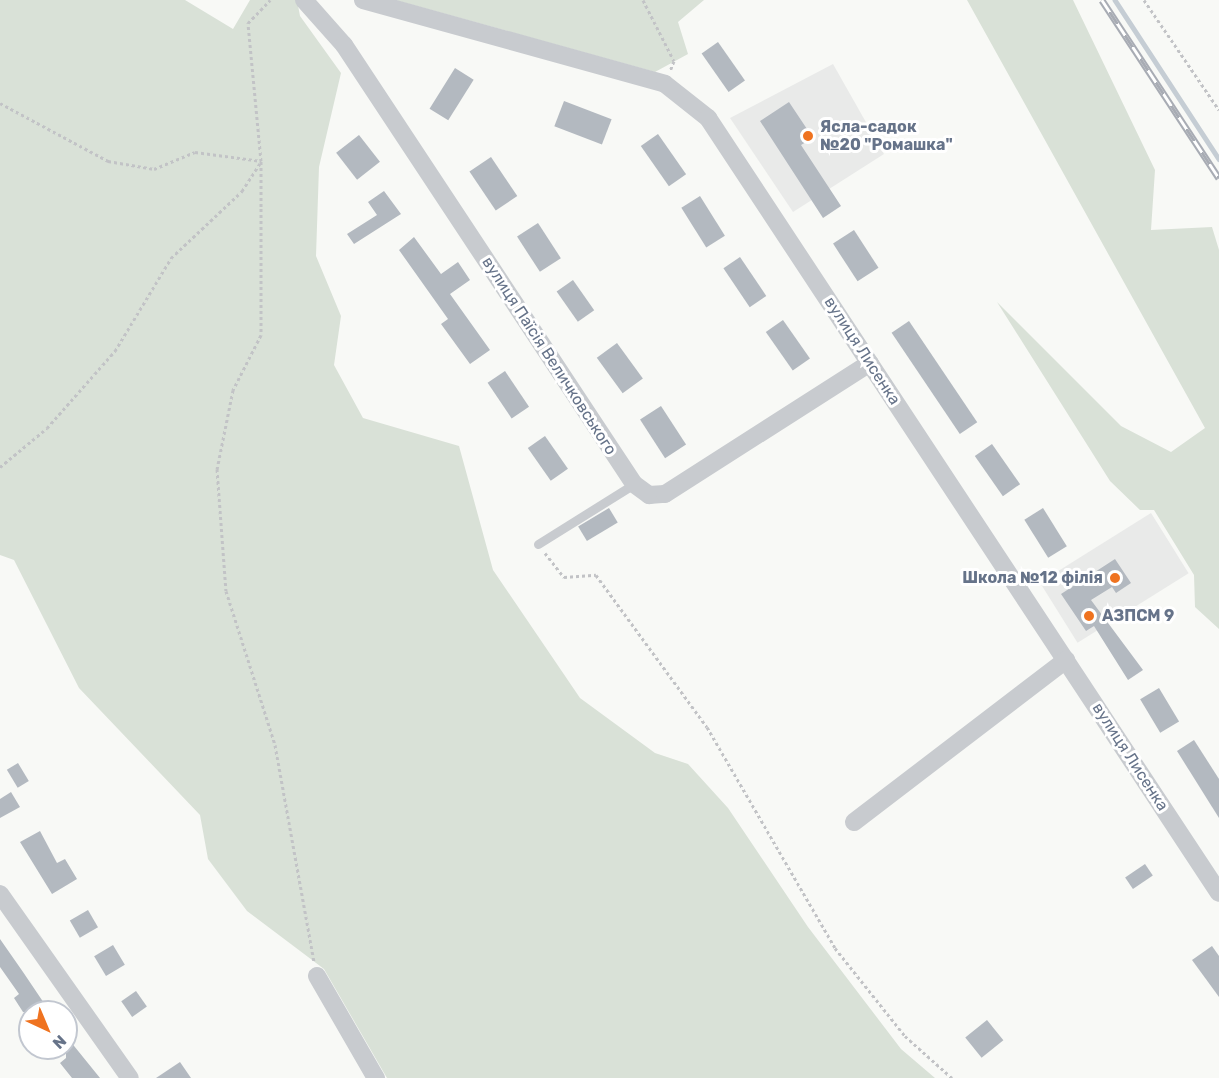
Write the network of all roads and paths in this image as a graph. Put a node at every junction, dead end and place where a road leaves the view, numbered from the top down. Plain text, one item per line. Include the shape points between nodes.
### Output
1 (270, 0) edge
2 (304, 0) edge
3 (363, 0) edge
4 (643, 0) edge
5 (1144, 0) edge
6 (674, 61) dead end
7 (0, 103) edge
8 (1219, 110) edge
9 (261, 161) junction
10 (870, 363) junction
11 (0, 467) edge
12 (634, 484) junction
13 (538, 544) joint
14 (1066, 660) junction
15 (854, 822) dead end
16 (1219, 893) edge
17 (0, 894) edge
18 (317, 976) joint
19 (130, 1078) edge
20 (376, 1078) edge
21 (952, 1078) edge

1 - 9 path via 248,23
2 - 12 street, вулиця Паїсія Величковського via 344,45
3 - 10 street, вулиця Лисенка via 665,84 687,99 708,118
4 - 6 path
5 - 8 path
7 - 9 path via 108,160 154,169 195,152
9 - 11 path via 242,191 171,258 116,351 47,428
9 - 18 path via 261,334 233,390 217,469 226,591 275,745
10 - 12 street via 664,494 649,495
10 - 14 street, вулиця Лисенка
12 - 13 lane
13 - 21 path via 564,577 596,575 706,727 835,948 905,1036
14 - 15 street
14 - 16 street, вулиця Лисенка
17 - 19 street
18 - 20 street

